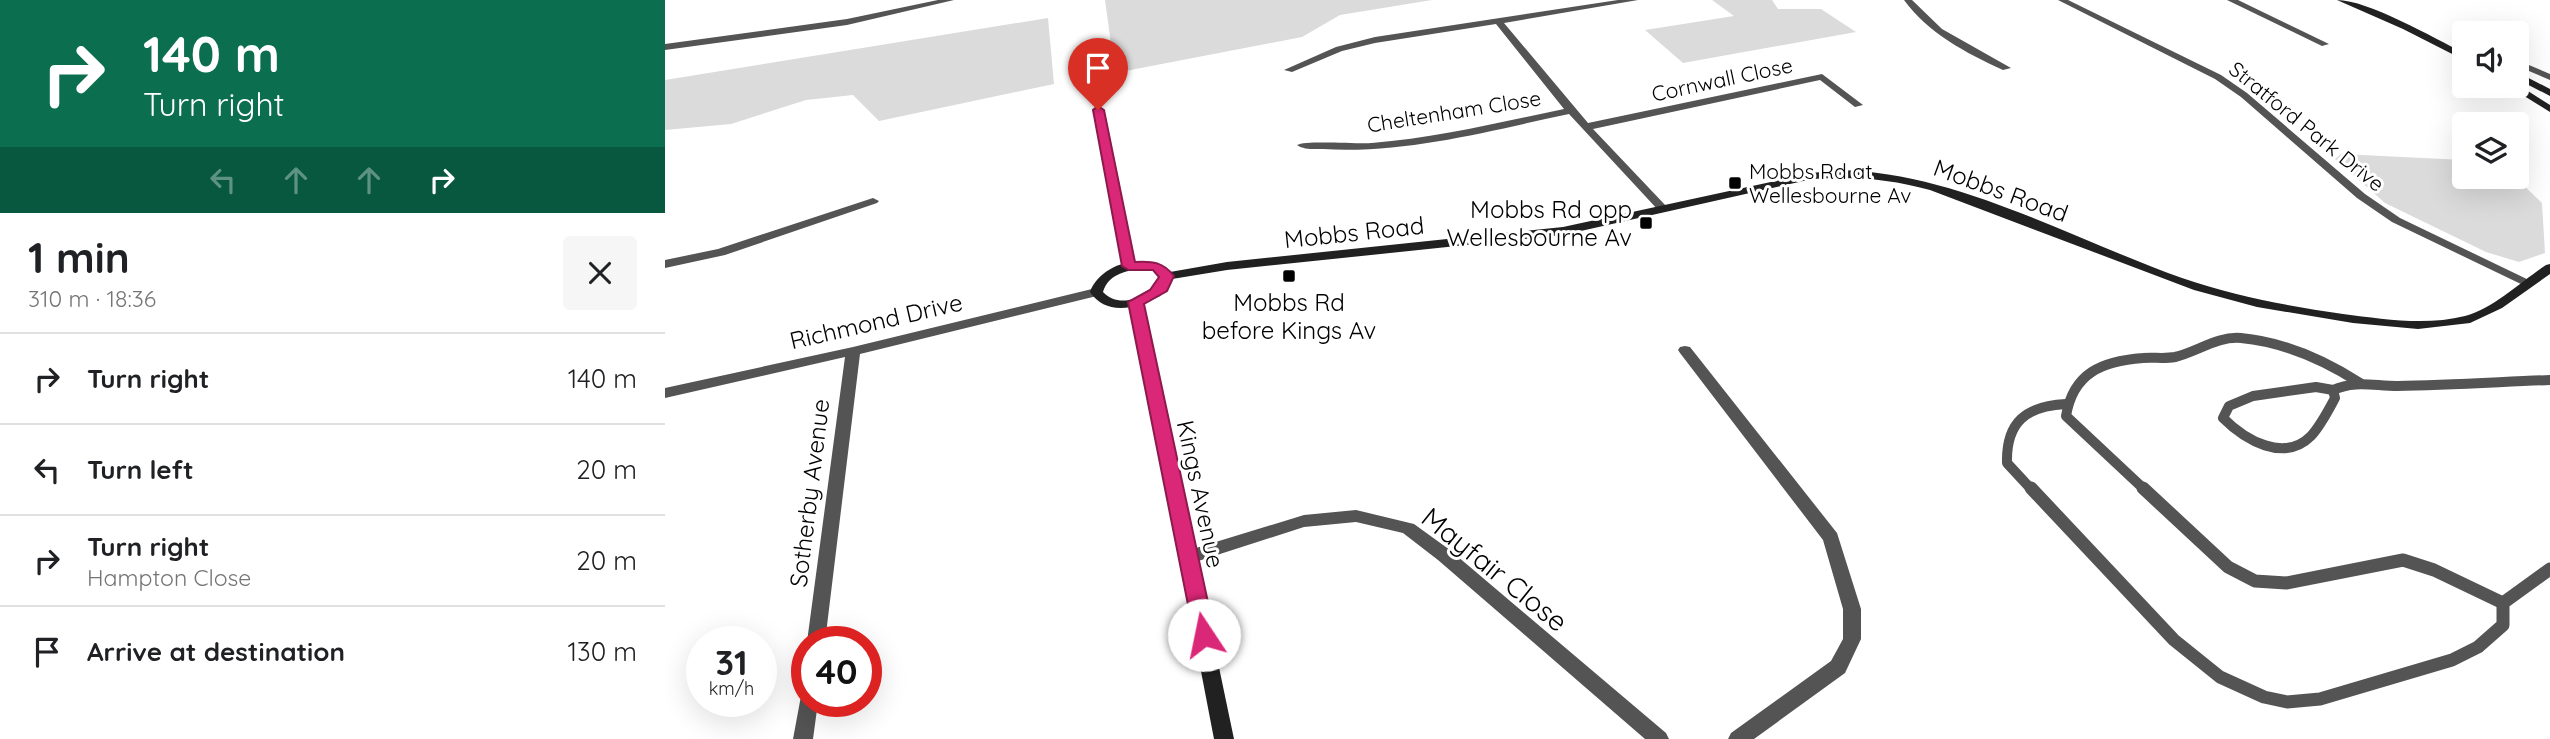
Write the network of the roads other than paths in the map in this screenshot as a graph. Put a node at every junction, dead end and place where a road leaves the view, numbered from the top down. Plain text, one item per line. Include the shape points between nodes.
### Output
1 (950, 0) edge
2 (1634, 0) edge
3 (1908, 0) edge
4 (2062, 0) edge
5 (2231, 0) edge
6 (2341, 0) edge
7 (2351, 0) edge
8 (928, 3) edge
9 (1498, 21) junction
10 (2325, 44) dead end
11 (2452, 44) edge
12 (665, 47) edge
13 (2452, 51) edge
14 (2006, 68) dead end
15 (2529, 68) edge
16 (1289, 70) dead end
17 (2550, 76) edge
18 (2529, 83) edge
19 (2550, 95) edge
20 (2529, 96) edge
21 (1858, 105) dead end
22 (2550, 109) edge
23 (1098, 110) dead end
24 (1570, 111) junction
25 (1585, 127) junction
26 (1302, 145) dead end
27 (873, 201) dead end
28 (1663, 209) junction
29 (665, 264) edge
30 (1129, 266) junction
31 (2550, 268) edge
32 (1167, 276) junction
33 (2528, 282) junction
34 (1096, 292) junction
35 (1136, 302) junction
36 (1685, 350) dead end
37 (853, 351) junction
38 (2550, 380) edge
39 (2360, 383) junction
40 (2333, 390) junction
41 (665, 393) edge
42 (2066, 404) junction
43 (1189, 557) junction
44 (2550, 569) edge
45 (2503, 603) junction
46 (818, 626) edge
47 (806, 717) edge
48 (803, 739) edge
49 (1224, 739) edge
50 (1659, 739) edge
51 (1738, 739) edge

1 - 8 street
2 - 9 street
3 - 14 street via 1928,22
4 - 33 street, Stratford Park Drive via 2218,77 2396,220
5 - 10 street
6 - 13 street
7 - 11 street
8 - 12 street via 847,22
9 - 16 street via 1363,43
9 - 24 street
15 - 17 street
18 - 19 street
20 - 22 street
21 - 25 street, Cornwall Close via 1822,77
23 - 30 street
24 - 25 street
24 - 26 street, Cheltenham Close via 1400,143
25 - 28 street
27 - 29 street via 721,252
28 - 32 street, Mobbs Road via 1544,233
28 - 33 street, Mobbs Road via 1812,176 1874,174 1951,191 2203,289 2315,313 2396,323 2465,320 2487,311
30 - 32 street via 1158,267
30 - 34 street via 1102,279
31 - 33 street, Mobbs Road
32 - 35 street via 1162,288
34 - 35 street via 1113,303
34 - 37 street, Richmond Drive
35 - 43 street, Kings Avenue
36 - 51 street via 1831,538 1852,610 1853,639 1837,667
37 - 41 street, Richmond Drive
37 - 46 street, Sotherby Avenue
38 - 39 lane via 2393,386
39 - 40 lane
39 - 42 lane via 2328,363 2285,348 2223,338 2172,357 2097,368 2078,381
40 - 40 lane via 2316,387 2253,396 2229,406 2223,418 2232,429 2259,444 2295,446 2312,435 2335,398
42 - 45 lane via 2066,416 2091,442 2228,566 2253,581 2286,583 2403,560
42 - 45 lane via 2042,406 2013,426 2007,436 2007,463 2174,640 2220,677 2243,688 2287,702 2320,699 2452,660 2478,647 2503,625
43 - 49 street, Kings Avenue
43 - 50 street, Mayfair Close via 1304,521 1356,516 1408,528
44 - 45 lane
47 - 48 street

